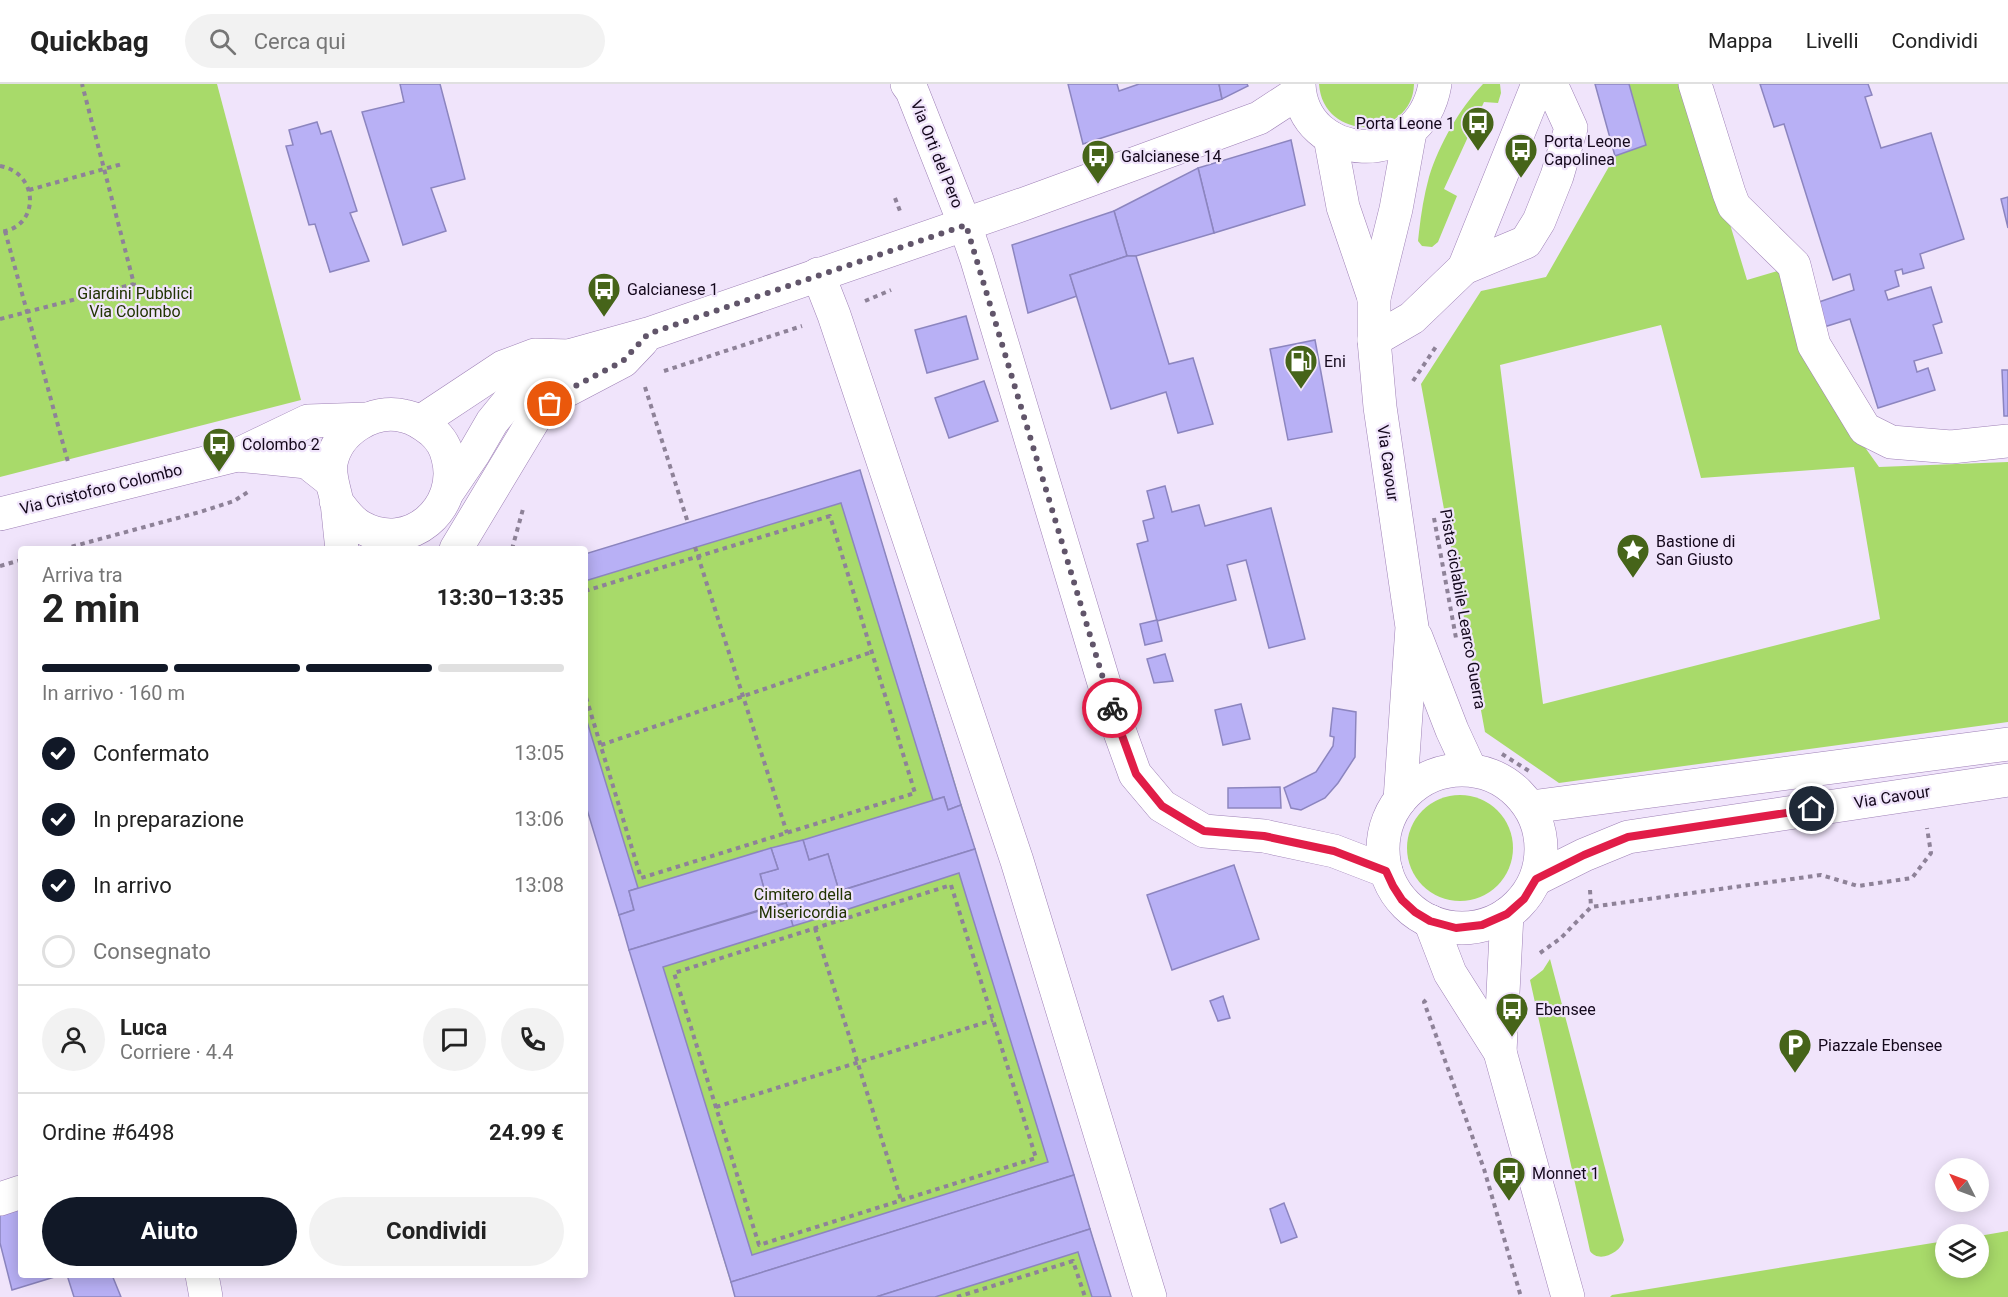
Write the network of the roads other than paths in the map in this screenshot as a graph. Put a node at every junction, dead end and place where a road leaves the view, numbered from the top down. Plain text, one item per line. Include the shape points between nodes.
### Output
1 (906, 84) edge
2 (1435, 84) edge
3 (1538, 84) edge
4 (1551, 84) edge
5 (1695, 84) edge
6 (1299, 88) edge
7 (1410, 132) junction
8 (1330, 137) junction
9 (966, 225) junction
10 (1464, 268) junction
11 (818, 274) junction
12 (1374, 297) junction
13 (648, 334) junction
14 (1374, 340) junction
15 (569, 356) junction
16 (367, 419) junction
17 (420, 422) junction
18 (2008, 441) edge
19 (237, 455) junction
20 (449, 490) junction
21 (334, 491) junction
22 (0, 514) edge
23 (395, 542) edge
24 (342, 546) edge
25 (458, 546) edge
26 (1412, 627) junction
27 (2008, 744) edge
28 (1481, 759) junction
29 (2008, 780) edge
30 (1400, 800) junction
31 (1531, 807) junction
32 (1386, 871) junction
33 (1536, 879) junction
34 (1507, 914) junction
35 (1430, 921) junction
36 (1500, 1052) junction
37 (18, 1193) edge
38 (0, 1199) edge
39 (203, 1278) edge
40 (206, 1297) edge
41 (1150, 1297) edge
42 (1568, 1297) edge

1 - 9 street, Via Orti del Pero
2 - 7 street, Via Cavour via 1422,119
3 - 10 street
4 - 10 street via 1572,128 1539,221 1526,242
5 - 18 street via 1734,206 1794,265 1814,345 1865,429 1891,442 1952,447
6 - 8 street via 1310,118
6 - 9 street via 1259,118
7 - 8 street via 1371,147 1350,145
7 - 12 street, Via Cavour
8 - 12 street, Via Cavour via 1343,207
9 - 11 street
9 - 32 street, Via Orti del Pero via 1113,713 1136,774 1162,806 1204,831 1264,836 1334,851
10 - 14 street via 1412,318
11 - 13 street
11 - 41 street via 1017,861
12 - 14 street, Via Cavour
13 - 15 street
13 - 25 street via 623,361 564,392 536,416
14 - 26 street, Via Cavour
15 - 17 street via 535,355 503,367
15 - 20 street via 510,400
16 - 17 street via 403,415
16 - 19 street, Via Cristoforo Colombo via 308,421
16 - 21 street via 350,430 339,445 332,462
17 - 20 street via 436,434 447,451 451,470
19 - 21 street, Via Cristoforo Colombo via 307,462
19 - 22 street, Via Cristoforo Colombo
20 - 23 street via 430,520
21 - 23 street via 347,516 362,528
21 - 24 street
26 - 28 street, Via Cavour via 1452,730
26 - 30 street, Via Cavour
27 - 31 street
28 - 30 street, Via Cavour via 1419,782
28 - 31 street, Via Cavour
29 - 33 street, Via Cavour via 1628,837
30 - 32 street, Via Cavour via 1388,822 1383,846
31 - 33 street, Via Cavour via 1540,831 1542,855
32 - 35 street, Via Cavour via 1402,900
33 - 34 street, Via Cavour via 1524,899
34 - 35 street, Via Cavour via 1482,925 1456,928
34 - 36 street
35 - 36 street via 1450,973
36 - 42 street
37 - 38 street
39 - 40 street

